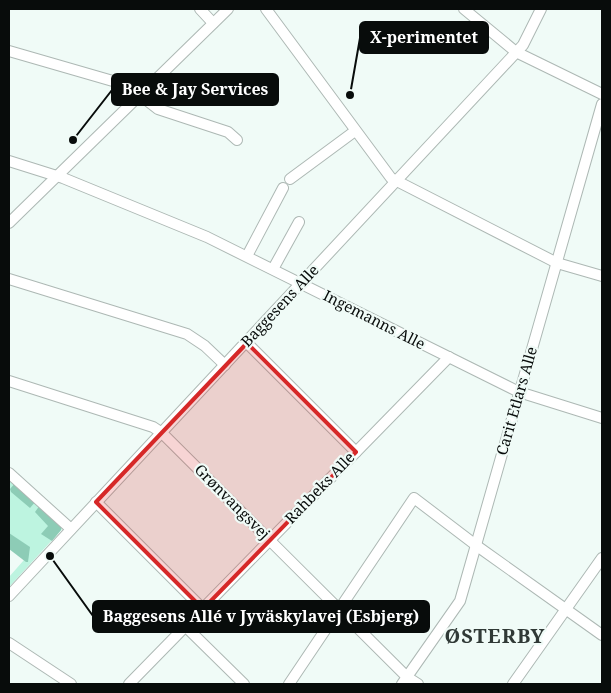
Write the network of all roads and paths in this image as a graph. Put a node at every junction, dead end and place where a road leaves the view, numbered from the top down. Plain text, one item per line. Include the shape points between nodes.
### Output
1 (200, 9) edge
2 (228, 9) edge
3 (266, 9) edge
4 (464, 9) edge
5 (541, 9) edge
6 (213, 23) junction
7 (9, 51) edge
8 (516, 52) junction
9 (141, 94) junction
10 (602, 94) edge
11 (602, 104) edge
12 (355, 131) junction
13 (237, 140) dead end
14 (9, 161) edge
15 (56, 176) junction
16 (290, 179) dead end
17 (397, 181) junction
18 (283, 188) dead end
19 (9, 222) edge
20 (299, 222) dead end
21 (246, 256) junction
22 (557, 263) junction
23 (273, 269) junction
24 (602, 276) edge
25 (9, 279) edge
26 (301, 283) junction
27 (247, 343) junction
28 (449, 357) junction
29 (225, 365) junction
30 (9, 381) edge
31 (519, 392) junction
32 (602, 418) edge
33 (162, 433) junction
34 (356, 452) junction
35 (9, 473) edge
36 (96, 502) junction
37 (71, 529) junction
38 (270, 540) junction
39 (477, 546) junction
40 (602, 558) edge
41 (9, 596) edge
42 (566, 608) junction
43 (203, 609) junction
44 (339, 610) junction
45 (186, 627) junction
46 (602, 635) edge
47 (9, 642) edge
48 (405, 681) edge
49 (135, 683) edge
50 (71, 684) edge
51 (244, 684) edge
52 (289, 684) edge
53 (418, 684) edge
54 (513, 684) edge

1 - 6 street
2 - 6 street
3 - 12 street
4 - 8 street
5 - 8 street, Baggesens Alle
6 - 9 street
7 - 9 street via 137,88
8 - 10 street
8 - 17 street, Baggesens Alle
9 - 13 street via 158,109 228,132
9 - 15 street
11 - 22 street, Carit Etlars Alle
12 - 16 street
12 - 17 street via 391,178
14 - 15 street, Ingemanns Alle
15 - 19 street
15 - 21 street, Ingemanns Alle
17 - 22 street
17 - 26 street, Baggesens Alle
18 - 21 street
20 - 23 street
21 - 23 street, Ingemanns Alle
22 - 24 street
22 - 31 street, Carit Etlars Alle
23 - 26 street, Ingemanns Alle
25 - 29 street via 187,334
26 - 27 street, Baggesens Alle
26 - 28 street, Ingemanns Alle
27 - 29 street, Baggesens Alle
27 - 34 street
28 - 31 street, Ingemanns Alle
28 - 34 street, Rahbeks Alle
29 - 33 street, Baggesens Alle
30 - 33 street, Grønvangsvej via 153,426
31 - 32 street, Ingemanns Alle
31 - 39 street, Carit Etlars Alle
33 - 36 street, Baggesens Alle
33 - 38 street, Grønvangsvej
34 - 38 street, Rahbeks Alle
35 - 37 street
36 - 37 street, Baggesens Alle
36 - 43 street
37 - 41 street, Baggesens Alle
38 - 43 street, Rahbeks Alle
38 - 44 street, Grønvangsvej
39 - 42 street
39 - 44 street via 414,498
39 - 48 street, Carit Etlars Alle via 460,601
40 - 42 street
42 - 46 street
42 - 54 street
43 - 45 street, Rahbeks Alle
44 - 48 street, Grønvangsvej
44 - 52 street
45 - 49 street, Rahbeks Alle
45 - 51 street
47 - 50 street
48 - 53 street, Grønvangsvej

